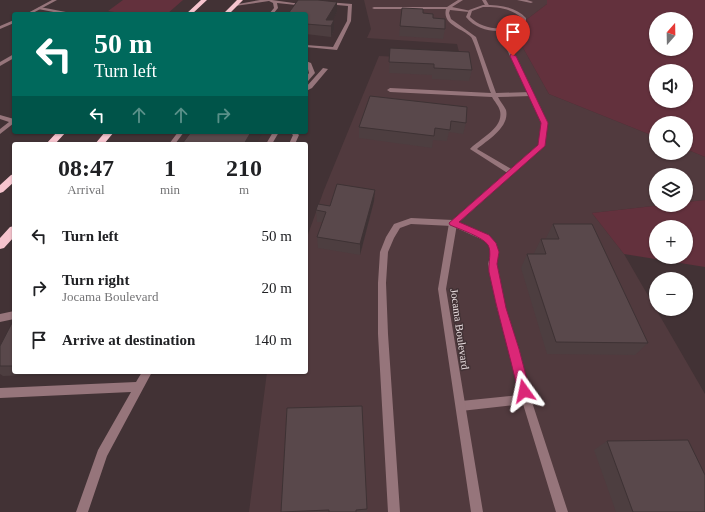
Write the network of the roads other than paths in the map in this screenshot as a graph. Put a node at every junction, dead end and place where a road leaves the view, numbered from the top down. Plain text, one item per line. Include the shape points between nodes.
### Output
1 (56, 0) edge
2 (204, 0) edge
3 (268, 0) edge
4 (461, 0) edge
5 (484, 0) edge
6 (519, 0) edge
7 (237, 2) edge
8 (275, 2) junction
9 (531, 2) dead end
10 (314, 5) edge
11 (322, 6) edge
12 (488, 6) junction
13 (40, 8) junction
14 (374, 8) dead end
15 (448, 8) junction
16 (32, 12) edge
17 (61, 12) edge
18 (191, 12) edge
19 (228, 12) edge
20 (273, 12) edge
21 (469, 12) junction
22 (12, 22) edge
23 (0, 28) edge
24 (500, 30) junction
25 (308, 46) edge
26 (12, 57) edge
27 (0, 64) edge
28 (308, 64) edge
29 (325, 69) dead end
30 (308, 78) edge
31 (308, 88) edge
32 (390, 90) dead end
33 (531, 94) junction
34 (494, 95) junction
35 (0, 117) edge
36 (12, 120) edge
37 (12, 122) edge
38 (0, 132) edge
39 (60, 134) edge
40 (108, 134) edge
41 (52, 142) edge
42 (101, 142) edge
43 (511, 172) junction
44 (12, 179) edge
45 (0, 190) edge
46 (453, 223) junction
47 (12, 232) edge
48 (0, 245) edge
49 (12, 315) edge
50 (0, 318) edge
51 (146, 374) edge
52 (138, 387) junction
53 (0, 393) edge
54 (526, 399) junction
55 (461, 406) junction
56 (82, 512) edge
57 (394, 512) edge
58 (477, 512) edge
59 (562, 512) edge

1 - 13 street
2 - 18 highway
3 - 7 street
3 - 8 street
4 - 15 street
5 - 12 street
6 - 9 street
7 - 19 highway
8 - 10 street
8 - 20 street via 276,8
11 - 25 street via 328,2 350,5 348,21 335,49
12 - 21 street
12 - 24 street via 508,8 524,18 524,23 520,26
13 - 16 street
13 - 17 street
14 - 15 street
15 - 21 street
15 - 34 street via 449,20 474,37
21 - 24 street via 468,17 475,24
22 - 23 street
24 - 33 street
26 - 27 street
28 - 30 street via 312,73
29 - 31 street
32 - 34 street
33 - 34 street
33 - 43 street via 545,123 541,146
34 - 43 street via 502,112 501,124 473,150
35 - 36 street
37 - 38 street
39 - 41 highway
40 - 42 highway
43 - 46 street
44 - 45 highway
46 - 54 street via 492,243 495,252 492,264
46 - 55 street, Jocama Boulevard via 442,289
46 - 57 street via 411,221 397,226 384,252 383,334
47 - 48 highway
49 - 50 street
51 - 52 street
52 - 53 street
52 - 56 street via 102,454
54 - 55 street
54 - 59 street
55 - 58 street, Jocama Boulevard

